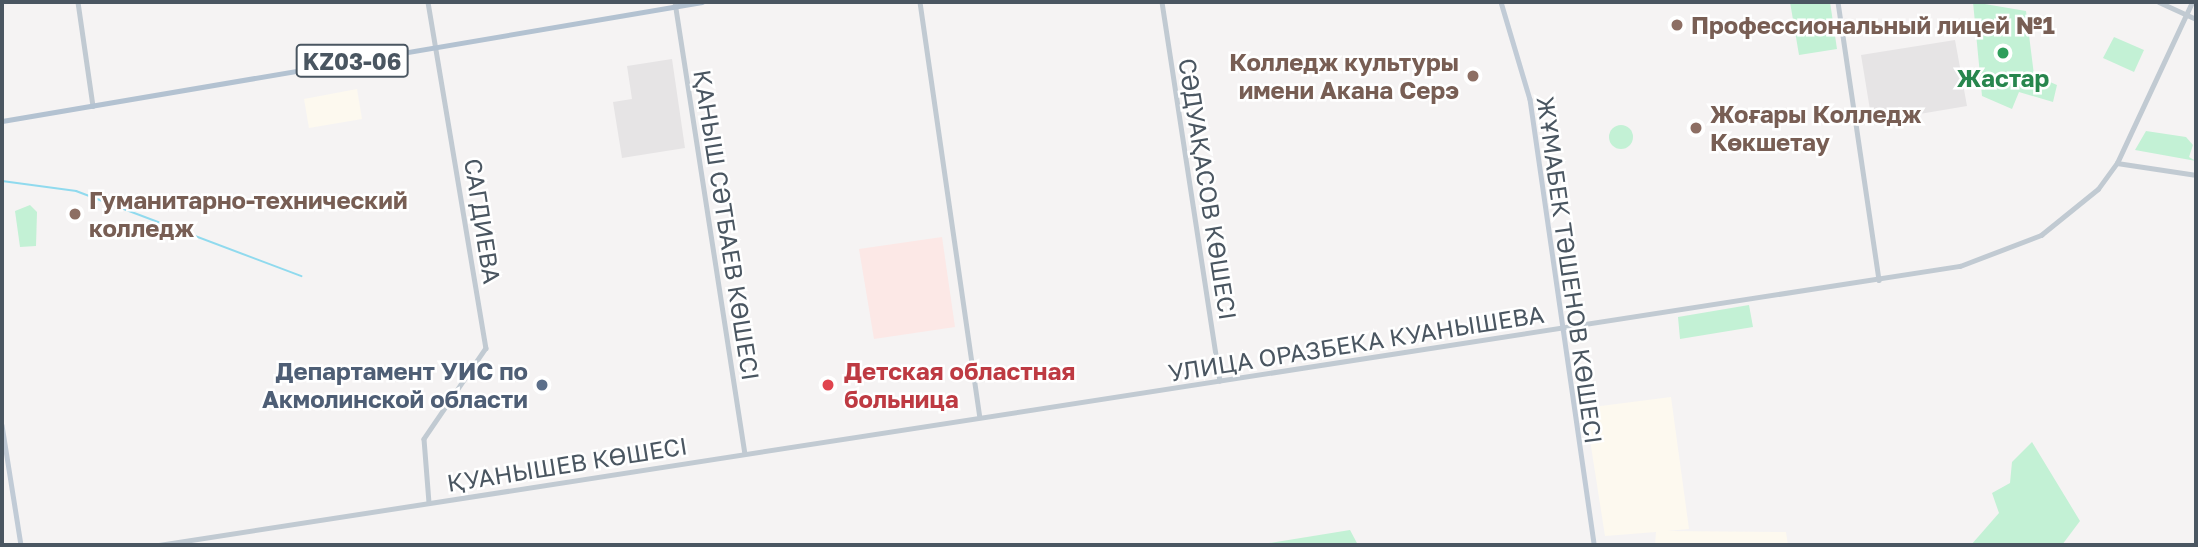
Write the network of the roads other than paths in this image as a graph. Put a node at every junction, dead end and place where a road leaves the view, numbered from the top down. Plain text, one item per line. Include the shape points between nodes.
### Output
1 (78, 2) edge
2 (428, 2) edge
3 (702, 2) edge
4 (920, 2) edge
5 (1162, 2) edge
6 (1501, 2) edge
7 (1838, 2) edge
8 (2159, 2) edge
9 (2192, 2) edge
10 (675, 4) edge
11 (2186, 14) junction
12 (2196, 19) edge
13 (436, 47) junction
14 (93, 106) junction
15 (2, 121) edge
16 (2117, 163) junction
17 (2196, 175) edge
18 (1879, 280) junction
19 (1562, 329) junction
20 (1220, 381) junction
21 (980, 416) junction
22 (2, 425) edge
23 (745, 453) junction
24 (429, 503) junction
25 (21, 545) edge
26 (159, 545) edge
27 (1594, 545) edge

1 - 14 street
2 - 13 street, САГДИЕВА
3 - 10 main road, KZ03-06
4 - 21 street
5 - 20 street, СӘДУАҚАСОВ КӨШЕСІ
6 - 19 main road, ЖҰМАБЕК ТӘШЕНОВ КӨШЕСІ via 1530,99
7 - 18 street
8 - 11 street
9 - 11 street, УЛИЦА ОРАЗБЕКА КУАНЫШЕВА
10 - 13 main road, KZ03-06
10 - 23 street, ҚАНЫШ СӘТБАЕВ КӨШЕСІ
11 - 12 street
11 - 16 street, УЛИЦА ОРАЗБЕКА КУАНЫШЕВА
13 - 14 main road, KZ03-06
13 - 24 street, САГДИЕВА via 486,348 429,429 421,453
14 - 15 main road, KZ03-06
16 - 17 street
16 - 18 street, УЛИЦА ОРАЗБЕКА КУАНЫШЕВА via 2062,222 2018,247 1960,266
18 - 19 street, УЛИЦА ОРАЗБЕКА КУАНЫШЕВА
19 - 20 street, УЛИЦА ОРАЗБЕКА КУАНЫШЕВА
19 - 27 main road, ЖҰМАБЕК ТӘШЕНОВ КӨШЕСІ
20 - 21 street, УЛИЦА ОРАЗБЕКА КУАНЫШЕВА
21 - 23 street, ҚУАНЫШЕВ КӨШЕСІ
22 - 25 main road
23 - 24 street, ҚУАНЫШЕВ КӨШЕСІ
24 - 26 street, ҚУАНЫШЕВ КӨШЕСІ

